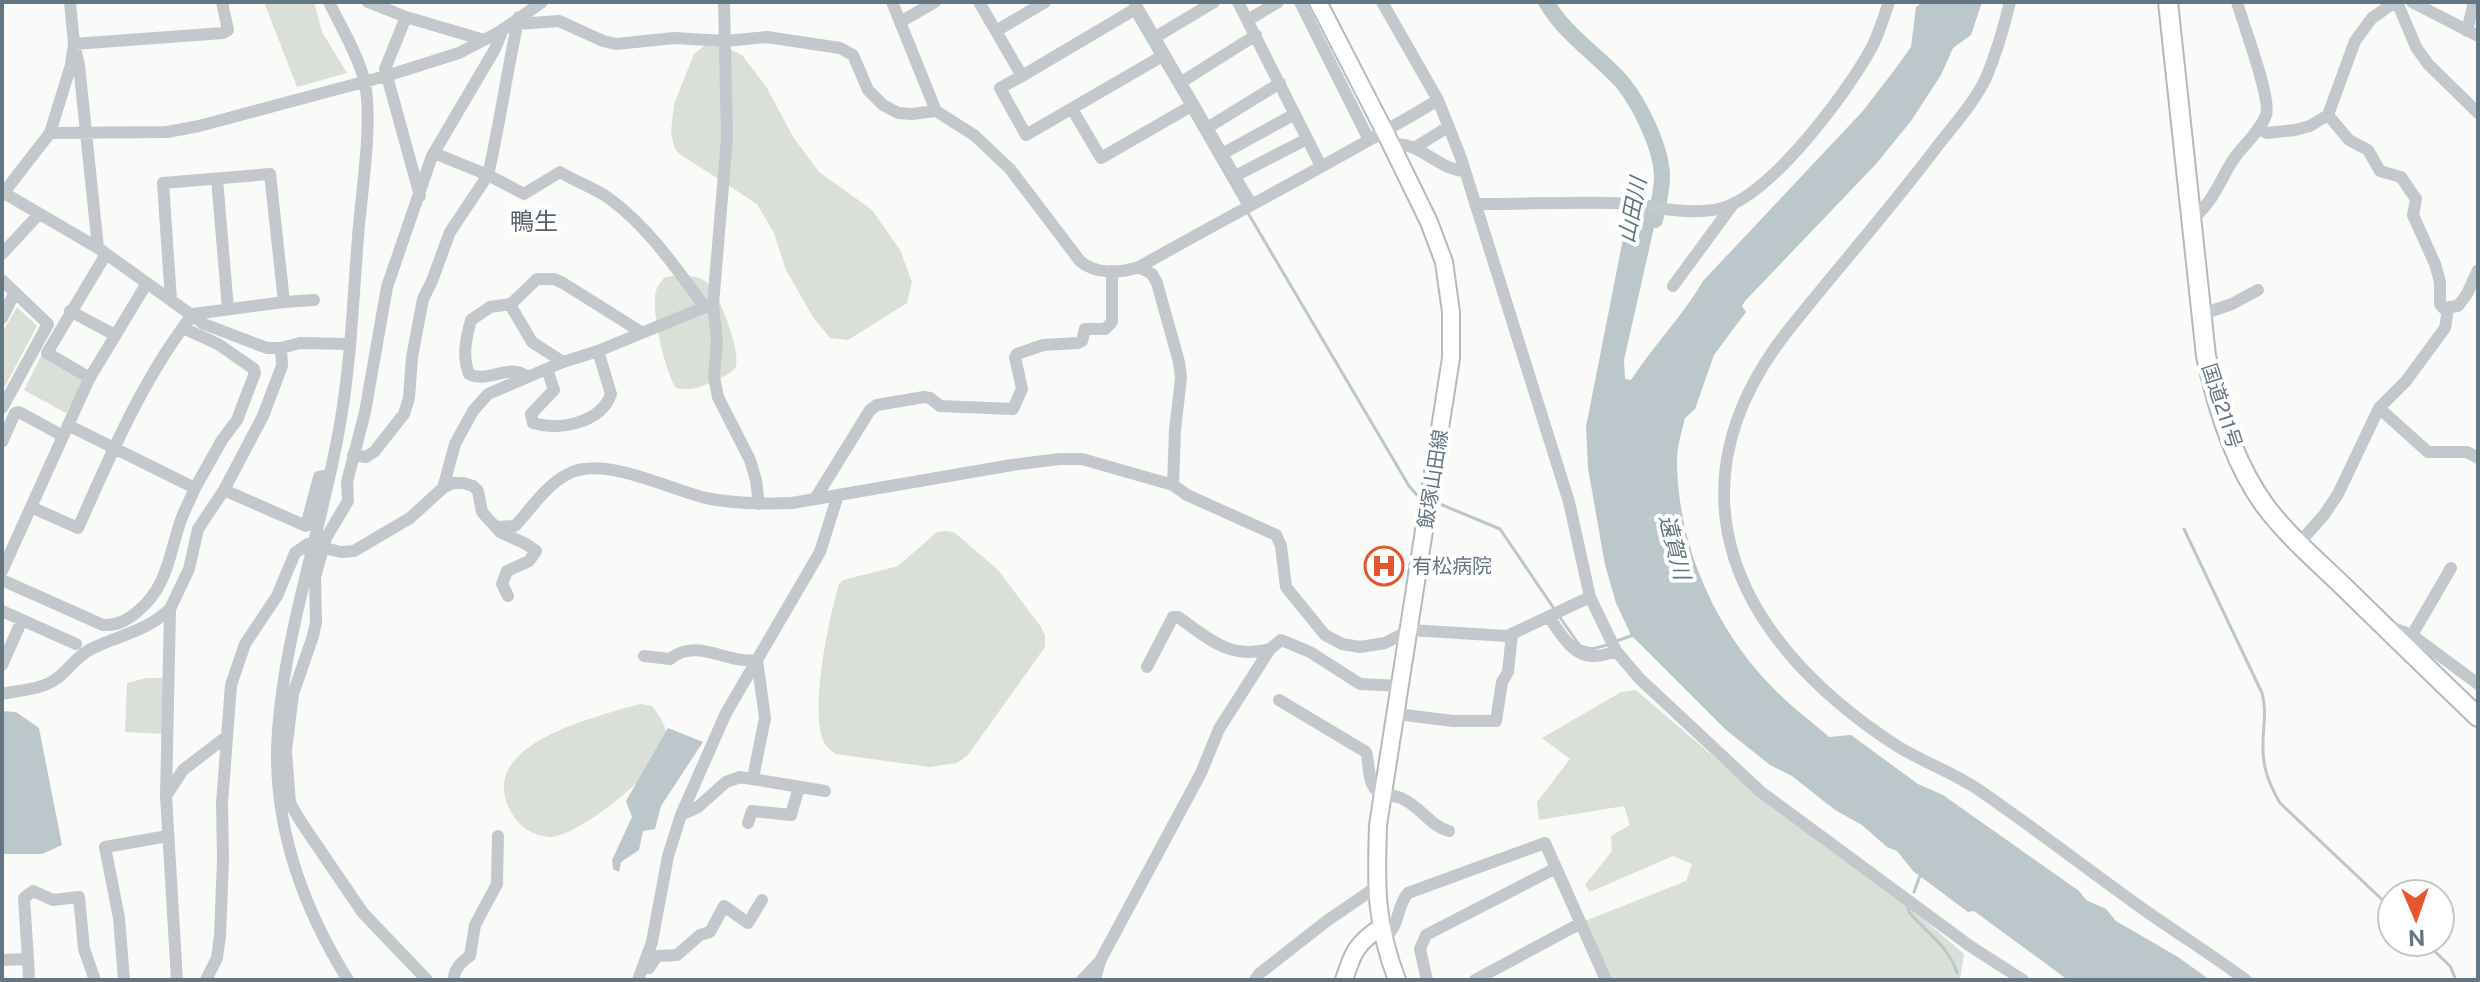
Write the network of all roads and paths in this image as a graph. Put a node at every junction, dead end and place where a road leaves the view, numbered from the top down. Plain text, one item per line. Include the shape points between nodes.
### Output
1 (70, 2) edge
2 (222, 2) edge
3 (329, 2) edge
4 (368, 2) edge
5 (542, 2) edge
6 (724, 2) edge
7 (892, 2) edge
8 (935, 2) edge
9 (979, 2) edge
10 (1045, 2) edge
11 (1214, 2) edge
12 (1238, 2) edge
13 (1278, 2) edge
14 (1300, 2) edge
15 (1318, 2) edge
16 (1382, 2) edge
17 (1889, 2) edge
18 (2010, 2) edge
19 (2168, 2) edge
20 (2237, 2) edge
21 (2396, 2) edge
22 (2412, 2) edge
23 (2474, 2) edge
24 (1135, 5) edge
25 (406, 17) junction
26 (518, 20) junction
27 (1248, 20) junction
28 (900, 22) junction
29 (503, 29) junction
30 (996, 31) junction
31 (2472, 34) edge
32 (1256, 35) junction
33 (1154, 38) junction
34 (484, 40) junction
35 (726, 41) junction
36 (74, 44) junction
37 (1164, 55) junction
38 (73, 74) junction
39 (386, 76) junction
40 (1022, 76) junction
41 (364, 81) junction
42 (1180, 83) junction
43 (1280, 83) junction
44 (1438, 100) junction
45 (1193, 105) junction
46 (1072, 109) junction
47 (936, 111) junction
48 (2478, 113) edge
49 (1295, 114) junction
50 (2328, 115) junction
51 (1448, 127) junction
52 (1207, 128) junction
53 (2258, 128) junction
54 (50, 133) junction
55 (86, 134) junction
56 (1388, 138) junction
57 (1307, 139) junction
58 (1369, 140) junction
59 (1414, 148) junction
60 (434, 153) junction
61 (1222, 154) junction
62 (1321, 166) junction
63 (1465, 171) junction
64 (488, 175) junction
65 (1235, 176) junction
66 (217, 179) junction
67 (3, 194) edge
68 (420, 196) junction
69 (1734, 203) junction
70 (1251, 204) junction
71 (1475, 204) junction
72 (39, 214) junction
73 (2190, 220) junction
74 (102, 251) junction
75 (2, 254) edge
76 (1139, 267) junction
77 (2478, 270) edge
78 (1112, 271) junction
79 (2, 280) edge
80 (147, 283) junction
81 (1673, 286) dead end
82 (2258, 290) dead end
83 (15, 292) junction
84 (171, 300) junction
85 (314, 300) dead end
86 (284, 302) junction
87 (511, 304) junction
88 (709, 306) junction
89 (228, 309) junction
90 (2448, 309) junction
91 (70, 311) junction
92 (193, 314) junction
93 (2200, 315) junction
94 (2, 318) edge
95 (183, 328) junction
96 (641, 332) junction
97 (115, 335) junction
98 (350, 344) junction
99 (281, 348) junction
100 (598, 351) junction
101 (563, 362) junction
102 (547, 369) junction
103 (527, 377) junction
104 (90, 378) junction
105 (2, 408) edge
106 (2379, 408) junction
107 (339, 428) junction
108 (65, 431) junction
109 (360, 431) junction
110 (2, 442) edge
111 (114, 447) junction
112 (353, 455) junction
113 (2478, 458) edge
114 (329, 475) junction
115 (1173, 485) junction
116 (195, 488) junction
117 (443, 488) junction
118 (224, 490) junction
119 (838, 495) junction
120 (815, 499) junction
121 (759, 504) junction
122 (31, 507) junction
123 (496, 527) junction
124 (2299, 543) junction
125 (318, 546) junction
126 (6, 552) edge
127 (2451, 568) dead end
128 (2, 571) edge
129 (2, 580) edge
130 (508, 596) dead end
131 (1590, 597) junction
132 (170, 609) junction
133 (2, 611) edge
134 (1554, 615) junction
135 (22, 620) junction
136 (2383, 625) junction
137 (1410, 630) junction
138 (1512, 634) junction
139 (2412, 635) junction
140 (76, 644) dead end
141 (1270, 649) junction
142 (1616, 651) junction
143 (644, 656) dead end
144 (757, 660) junction
145 (2, 665) edge
146 (1147, 667) dead end
147 (2478, 684) edge
148 (1401, 686) junction
149 (2, 694) edge
150 (1279, 700) dead end
151 (1397, 714) junction
152 (2478, 717) edge
153 (226, 737) junction
154 (753, 778) junction
155 (799, 787) junction
156 (825, 791) dead end
157 (1384, 794) junction
158 (166, 796) junction
159 (681, 815) junction
160 (748, 823) dead end
161 (1449, 831) dead end
162 (168, 836) junction
163 (498, 836) dead end
164 (1556, 868) junction
165 (1375, 888) junction
166 (762, 900) dead end
167 (1581, 923) junction
168 (1382, 933) junction
169 (28, 959) junction
170 (2, 960) edge
171 (1100, 961) junction
172 (640, 976) edge
173 (29, 980) edge
174 (95, 980) edge
175 (124, 980) edge
176 (177, 980) edge
177 (206, 980) edge
178 (348, 980) edge
179 (427, 980) edge
180 (454, 980) edge
181 (1082, 980) edge
182 (1095, 980) edge
183 (1255, 980) edge
184 (1344, 980) edge
185 (1397, 980) edge
186 (1427, 980) edge
187 (1475, 980) edge
188 (1606, 980) edge
189 (2023, 980) edge
190 (2246, 980) edge

1 - 36 street
2 - 36 street via 228,30 223,33
3 - 41 street
4 - 25 street
5 - 26 street
6 - 35 street
7 - 28 street
8 - 28 street
9 - 30 street
10 - 30 street
11 - 33 street
12 - 27 street
13 - 27 street
14 - 58 street
15 - 56 main road, 飯塚山田線
16 - 44 street
17 - 69 street via 1873,46 1846,89 1780,167
18 - 190 street via 1985,80 1966,108 1755,376 1727,459 1724,489 1731,550 1751,602 1775,637 1837,700 1894,745 1972,786
19 - 73 highway, 国道211号
20 - 53 street via 2267,101
21 - 48 street via 2422,56
21 - 50 street via 2372,18 2355,41
22 - 31 street
23 - 31 street
24 - 33 street
24 - 40 street
25 - 34 street
25 - 39 street via 386,63
26 - 29 street
26 - 35 street via 559,21 616,44 674,38
26 - 64 street
27 - 32 street
28 - 47 street
29 - 34 street
29 - 60 street
30 - 40 street
32 - 42 street
32 - 43 street
33 - 37 street
34 - 39 street via 434,63
35 - 47 street via 767,37 840,48 853,55 868,90 883,105 898,113
35 - 88 street via 727,138
36 - 38 street
36 - 38 street
37 - 42 street
37 - 46 street
38 - 54 street
38 - 55 street
39 - 41 street
39 - 68 street
40 - 46 street via 1000,88 1026,135
41 - 55 street via 199,126
41 - 98 street via 367,121
42 - 45 street
43 - 49 street
43 - 52 street
44 - 51 street
44 - 56 street
45 - 46 street via 1101,158
45 - 52 street
47 - 78 street via 974,135 1010,169 1088,268
49 - 57 street
49 - 61 street
50 - 53 street via 2295,130 2267,133
50 - 90 street via 2349,140 2368,150 2380,171 2401,177 2416,199 2415,223 2435,264 2440,304
51 - 59 street
51 - 63 street
52 - 61 street
53 - 73 street via 2210,201
54 - 55 street
54 - 67 street
55 - 74 street
56 - 58 street
56 - 59 street
56 - 137 main road, 飯塚山田線 via 1444,262 1451,312 1451,358
57 - 62 street
57 - 65 street
58 - 62 street
59 - 63 street
60 - 64 street
60 - 68 street
61 - 65 street
62 - 70 street
63 - 71 street
64 - 88 street via 524,194 560,172 607,196 635,220
64 - 112 street via 450,232 423,299 404,414 374,452
65 - 70 street
66 - 84 street via 163,183
66 - 86 street via 270,174
66 - 89 street
67 - 72 street
68 - 109 street via 387,287
69 - 71 street via 1699,212 1616,203
69 - 81 street
70 - 76 street
71 - 131 street via 1569,502
72 - 74 street
72 - 75 street
73 - 93 highway, 国道211号
74 - 80 street
74 - 91 street
76 - 78 street
76 - 115 street via 1157,283 1179,362
77 - 90 street via 2463,300
78 - 120 street via 1112,322 1105,329 1085,329 1078,343 1043,345 1017,354 1022,389 1013,409 940,406 924,397 877,405
79 - 83 street
80 - 84 street
80 - 97 street
82 - 93 street
83 - 94 street
83 - 105 street via 48,324
84 - 92 street
85 - 86 street
86 - 89 street
87 - 96 street via 537,279 554,279
87 - 101 street via 532,342
87 - 103 street via 490,307 471,320 465,365 477,377 513,371
88 - 96 street
88 - 121 street via 717,340 718,397 750,460
89 - 92 street
90 - 106 street via 2445,328
91 - 97 street
91 - 104 street via 47,353
92 - 95 street
92 - 99 street via 204,324 267,348
93 - 124 highway, 国道211号 via 2212,383 2232,445 2267,509
95 - 111 street
95 - 116 street via 218,344 255,373 237,420
96 - 100 street
97 - 104 street
98 - 99 street
98 - 107 street
99 - 118 street via 282,366 263,416
100 - 101 street
100 - 102 street via 611,394 584,421 533,423 531,414 554,390
101 - 102 street
102 - 103 street
103 - 117 street via 479,402 455,444
104 - 108 street
106 - 113 street via 2428,452 2467,452
106 - 124 street via 2338,494
107 - 109 street
107 - 114 street
108 - 110 street via 19,412
108 - 111 street
108 - 122 street
109 - 112 street
111 - 116 street
111 - 122 street via 78,528
112 - 125 street via 346,508
114 - 118 street via 319,477 306,526
114 - 125 street
115 - 119 street via 1082,459 1059,459
115 - 137 street via 1276,535 1286,587 1325,635 1360,647 1385,643
116 - 129 street via 162,584 126,620 103,625
117 - 123 street via 453,483 473,486 482,512
117 - 125 street via 410,518 354,551
118 - 132 street via 198,529 183,586
119 - 120 street
119 - 144 street via 820,552
120 - 121 street
121 - 123 street via 706,498 619,471 595,469 567,474 515,526
122 - 126 street
123 - 130 street via 536,551 529,561 507,571 502,584
124 - 136 highway, 国道211号
125 - 153 street via 304,545 295,553 277,596 245,644 231,685
125 - 178 street via 280,706 277,754 292,863 309,910
125 - 179 street via 313,636 288,724 290,803 363,913
126 - 128 street
127 - 139 street
131 - 134 street
131 - 142 street
132 - 149 street via 142,629 82,654 57,679
132 - 158 street
133 - 135 street
134 - 138 street
134 - 142 street via 1572,648 1582,655 1601,658
135 - 140 street
135 - 145 street
136 - 139 street
136 - 152 highway, 国道211号
137 - 138 street
137 - 148 main road, 飯塚山田線
138 - 151 street via 1496,721
139 - 147 street
141 - 146 street via 1239,653 1173,617
141 - 148 street via 1281,640 1360,684
141 - 171 street via 1219,729 1201,773
142 - 189 street via 1761,792
143 - 144 street via 670,659 679,651 702,649 735,661
144 - 154 street via 765,718
144 - 159 street via 726,713
148 - 151 main road, 飯塚山田線
150 - 157 street via 1366,752 1370,778
151 - 157 main road, 飯塚山田線
153 - 158 street via 183,770
153 - 177 street via 220,936
154 - 155 street
154 - 159 street via 726,782
155 - 156 street
155 - 160 street via 791,815 752,811
157 - 161 street via 1401,798
157 - 165 main road, 飯塚山田線
158 - 162 street
159 - 172 street
162 - 175 street via 105,847
162 - 176 street
163 - 180 street via 497,884 475,925 470,956
164 - 167 street
164 - 168 street via 1545,843 1408,893 1392,933
164 - 186 street via 1426,935 1420,949
165 - 168 main road, 飯塚山田線
165 - 183 street
166 - 172 street via 748,923 724,906 710,932 677,955 657,956
167 - 187 street
167 - 188 street
168 - 184 main road via 1361,940
168 - 185 main road, 飯塚山田線
169 - 170 street
169 - 173 street
169 - 174 street via 24,898 33,891 53,900 79,897 84,949
171 - 181 street
171 - 182 street

